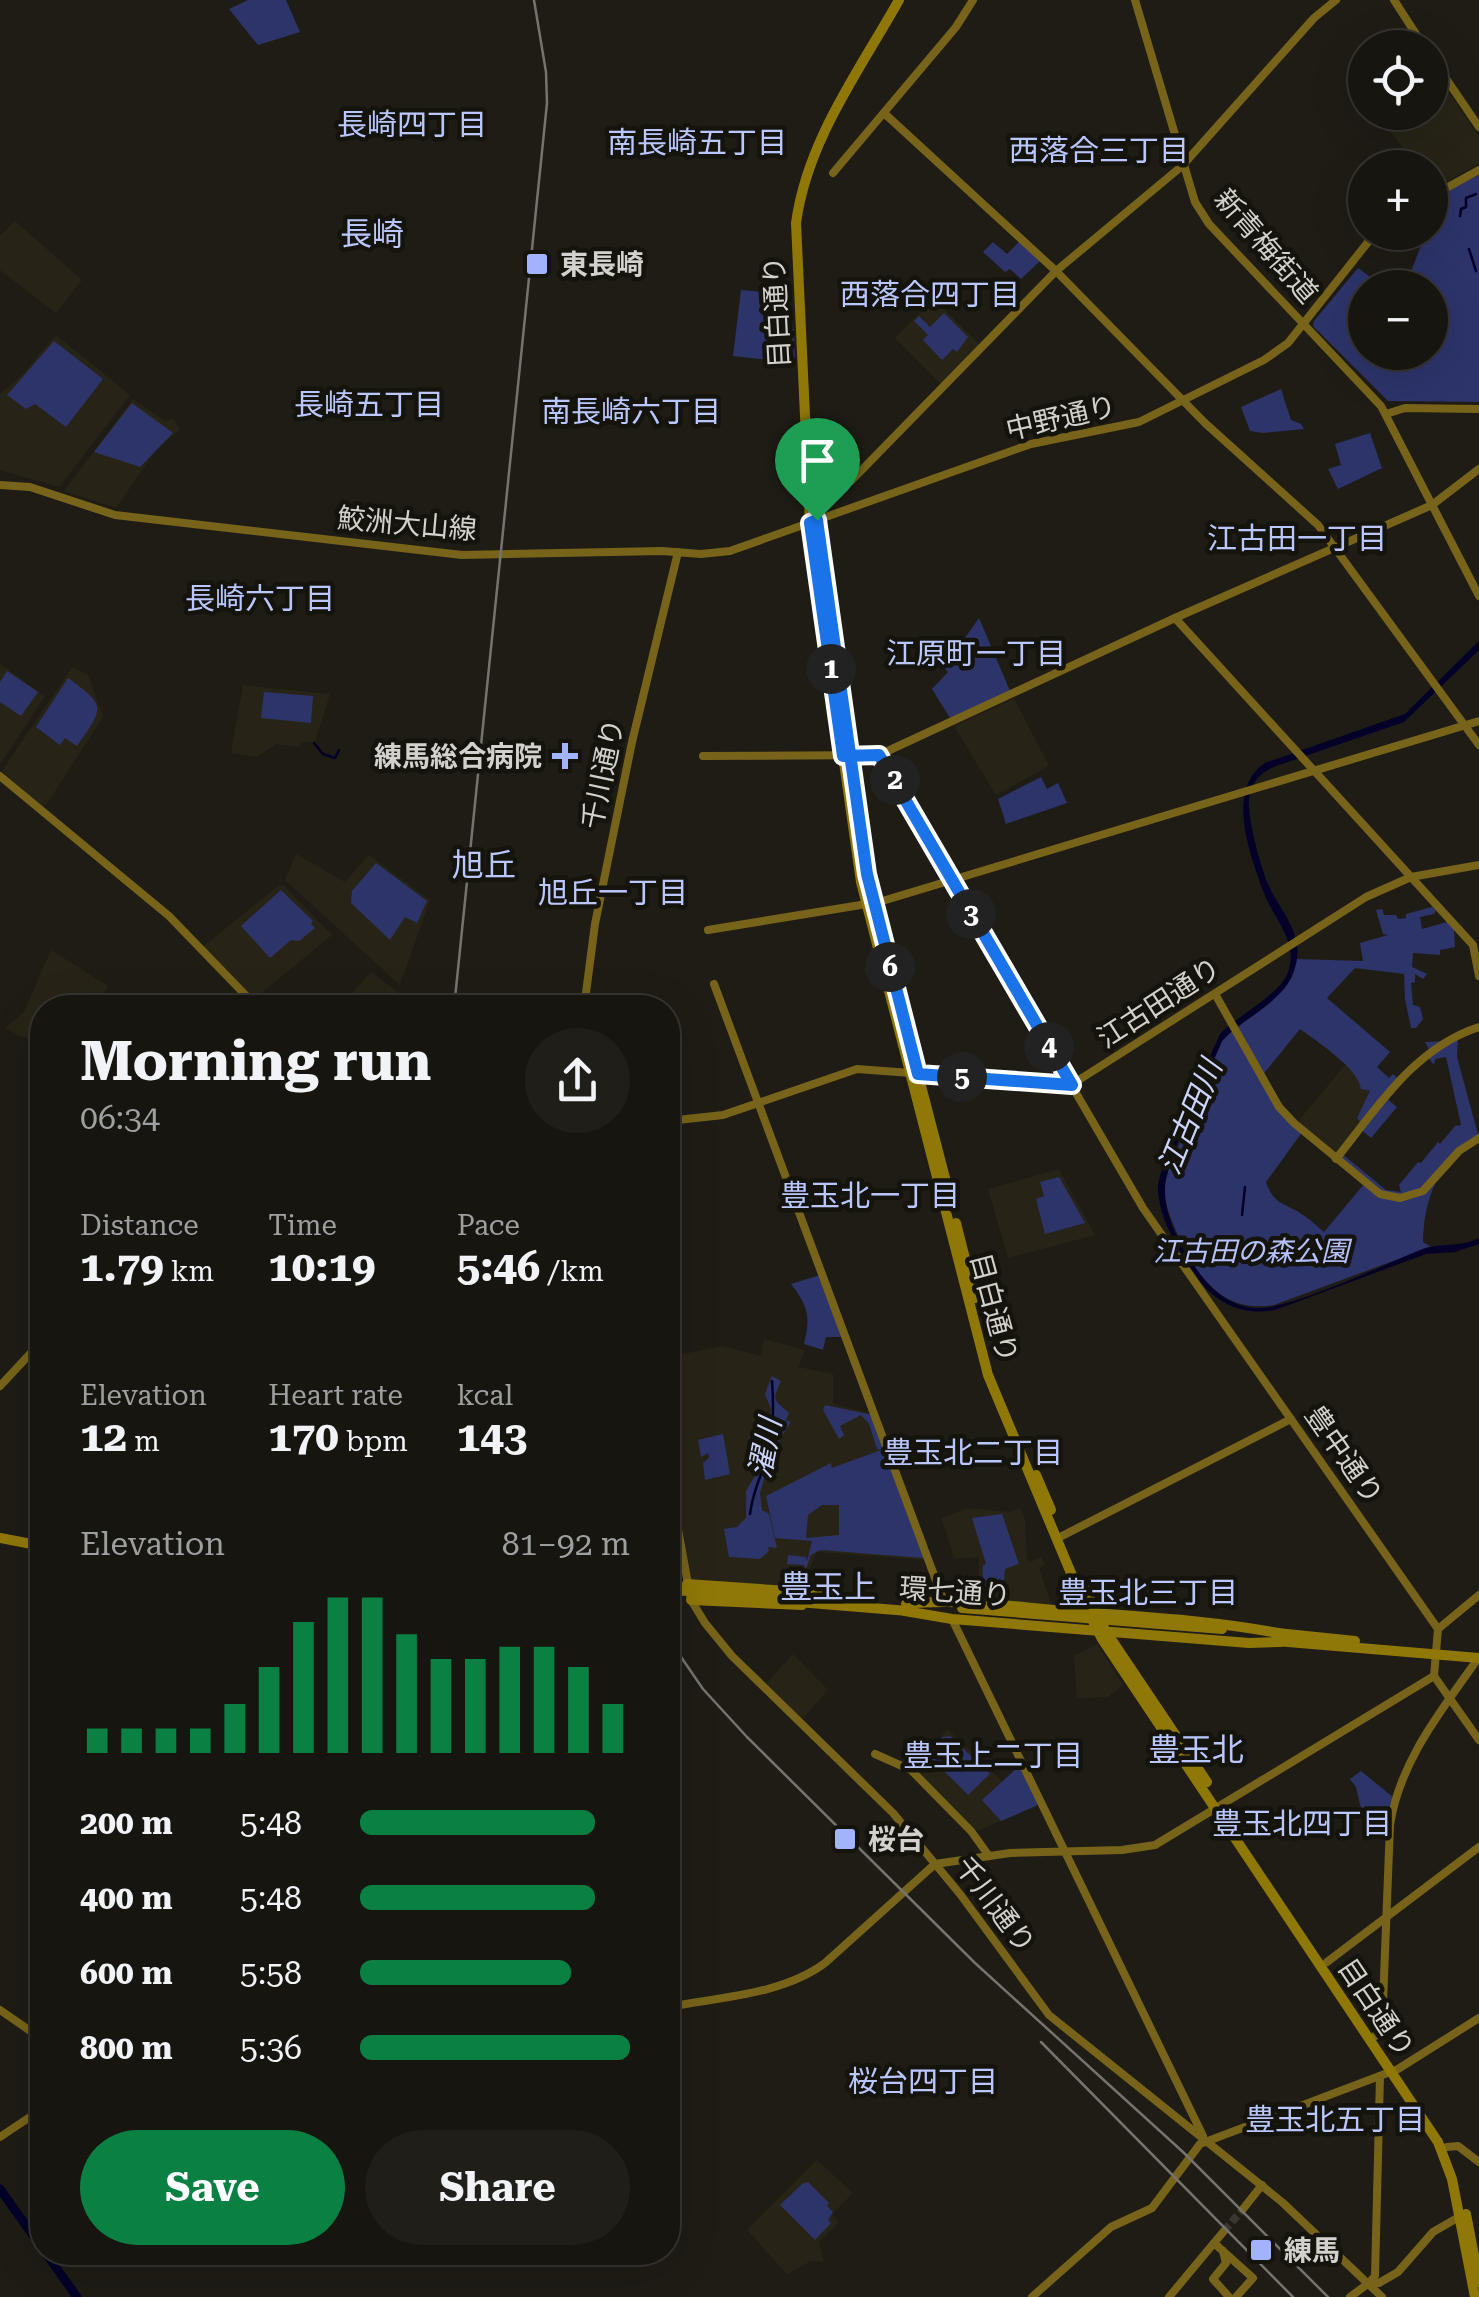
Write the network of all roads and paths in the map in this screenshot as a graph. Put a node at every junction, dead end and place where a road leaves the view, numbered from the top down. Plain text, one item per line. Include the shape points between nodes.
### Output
1 (902, 0) edge
2 (974, 0) edge
3 (1134, 0) edge
4 (1336, 0) edge
5 (1394, 0) edge
6 (1413, 30) edge
7 (1448, 81) edge
8 (884, 113) junction
9 (1479, 127) edge
10 (1182, 166) junction
11 (1479, 170) edge
12 (833, 173) dead end
13 (1448, 187) edge
14 (1362, 250) edge
15 (1056, 271) junction
16 (1304, 325) junction
17 (1182, 400) junction
18 (1479, 409) edge
19 (1386, 414) junction
20 (1479, 469) edge
21 (851, 481) dead end
22 (0, 485) edge
23 (1432, 505) junction
24 (814, 522) junction
25 (1336, 548) junction
26 (678, 552) junction
27 (1479, 596) edge
28 (1175, 618) junction
29 (1479, 721) edge
30 (1465, 725) junction
31 (1479, 744) edge
32 (879, 755) junction
33 (702, 756) dead end
34 (846, 756) junction
35 (1314, 771) junction
36 (0, 776) edge
37 (1479, 865) edge
38 (1411, 877) junction
39 (952, 880) junction
40 (870, 904) junction
41 (708, 930) dead end
42 (1479, 976) edge
43 (714, 984) dead end
44 (1215, 994) junction
45 (245, 995) edge
46 (586, 995) edge
47 (1479, 1027) edge
48 (914, 1073) junction
49 (1072, 1085) junction
50 (759, 1102) junction
51 (680, 1121) edge
52 (1479, 1138) edge
53 (1336, 1159) junction
54 (30, 1354) edge
55 (0, 1386) edge
56 (1291, 1419) junction
57 (1062, 1536) junction
58 (0, 1541) edge
59 (30, 1547) edge
60 (680, 1548) edge
61 (686, 1584) junction
62 (680, 1594) edge
63 (1080, 1594) junction
64 (1479, 1595) edge
65 (691, 1600) junction
66 (833, 1602) junction
67 (944, 1602) junction
68 (906, 1608) junction
69 (1068, 1612) junction
70 (1092, 1613) junction
71 (959, 1614) junction
72 (1070, 1628) junction
73 (1438, 1629) junction
74 (1101, 1630) junction
75 (1132, 1632) junction
76 (1282, 1638) junction
77 (1119, 1650) junction
78 (1436, 1651) junction
79 (1479, 1656) edge
80 (1434, 1676) junction
81 (1450, 1699) junction
82 (1479, 1740) edge
83 (876, 1754) dead end
84 (1219, 1807) junction
85 (1479, 1847) edge
86 (1065, 1851) junction
87 (989, 1856) junction
88 (936, 1864) junction
89 (1386, 1918) junction
90 (1327, 1962) junction
91 (680, 2005) edge
92 (0, 2010) edge
93 (1479, 2018) edge
94 (30, 2031) edge
95 (1375, 2036) junction
96 (1390, 2072) junction
97 (30, 2118) edge
98 (0, 2137) edge
99 (1206, 2141) junction
100 (1447, 2147) junction
101 (1479, 2162) edge
102 (1262, 2185) junction
103 (1243, 2209) tunnel mouth
104 (1459, 2217) junction
105 (1224, 2232) tunnel mouth
106 (1214, 2244) junction
107 (1223, 2252) junction
108 (1479, 2282) edge
109 (1368, 2283) junction
110 (1032, 2297) edge
111 (1169, 2297) edge
112 (1232, 2297) edge
113 (1350, 2297) edge
114 (1382, 2297) edge
115 (1474, 2297) edge

1 - 24 main road, 目白通り via 824,146 804,205
2 - 8 street
3 - 10 street, 新青梅街道
4 - 10 street
5 - 6 street
7 - 9 street
8 - 12 street
8 - 15 street
10 - 15 street
10 - 16 street, 新青梅街道 via 1206,221
11 - 13 street
14 - 16 street, 中野通り
15 - 17 street
15 - 21 street
16 - 17 street, 中野通り via 1269,356
16 - 19 street, 新青梅街道
17 - 24 street, 中野通り via 1139,422 1031,444
17 - 25 street via 1312,518
18 - 19 street
19 - 23 street, 新青梅街道
20 - 23 street
22 - 26 street, 鮫洲大山線 via 115,515 436,552
23 - 25 street
23 - 27 street, 新青梅街道
24 - 26 street, 鮫洲大山線 via 742,548
24 - 34 main road, 目白通り
25 - 28 street
25 - 30 street
26 - 46 street, 千川通り via 632,742
28 - 32 street
28 - 35 street
29 - 30 street
30 - 31 street
30 - 35 street
32 - 34 street
32 - 39 street, 豊中通り
33 - 34 street
34 - 40 main road, 目白通り
35 - 38 street
35 - 39 street
36 - 45 street via 169,916
37 - 38 street, 江古田通り
38 - 42 street via 1473,945
38 - 44 street, 江古田通り via 1366,897
39 - 40 street
39 - 49 street, 豊中通り
40 - 41 street
40 - 48 main road, 目白通り
43 - 50 street
44 - 49 street, 江古田通り
44 - 53 street via 1279,1107
47 - 53 street via 1416,1063
48 - 49 street
48 - 50 street via 849,1070
48 - 57 main road, 目白通り via 992,1364
48 - 63 main road, 目白通り via 992,1388
49 - 56 street, 豊中通り via 1140,1204
50 - 51 street via 724,1116
50 - 67 street
52 - 53 street via 1459,1151 1432,1186 1409,1197 1380,1194
54 - 55 street
56 - 57 street
56 - 73 street, 豊中通り
57 - 70 main road, 目白通り
58 - 59 main road
60 - 61 street, 千川通り
61 - 65 street, 千川通り
61 - 66 main road via 802,1592
62 - 66 main road, 環七通り, bridge
63 - 69 main road
63 - 70 main road, 目白通り
64 - 73 street
65 - 66 main road
65 - 88 street, 千川通り via 741,1666 883,1802
66 - 68 main road, 環七通り
67 - 68 main road
67 - 69 main road
68 - 71 main road, 環七通り
69 - 70 main road
69 - 72 main road
70 - 74 main road, 目白通り
70 - 76 main road via 1233,1625
71 - 72 main road
71 - 76 main road, 環七通り, bridge
71 - 86 street
72 - 74 main road
73 - 78 street
74 - 75 main road
74 - 77 main road, 目白通り
74 - 84 main road, 目白通り
75 - 76 main road via 1250,1643
75 - 77 main road
76 - 78 main road, 環七通り
77 - 84 main road, 目白通り
78 - 79 main road, 環七通り
78 - 80 street
79 - 81 street
80 - 81 street
80 - 84 street
81 - 82 street
81 - 89 street via 1413,1755 1396,1796
83 - 87 street via 911,1770
84 - 86 street via 1155,1845
84 - 90 main road, 目白通り
84 - 96 main road, 目白通り
85 - 89 street
86 - 87 street
86 - 99 street
87 - 88 street
88 - 91 street via 805,1976
88 - 99 street, 千川通り via 1049,2015
89 - 90 street
89 - 95 street via 1382,2028
90 - 95 main road, 目白通り
92 - 94 street
93 - 96 street
95 - 96 main road, 目白通り
96 - 99 street
96 - 100 main road, 目白通り
96 - 104 main road, 目白通り via 1442,2150
96 - 109 street via 1375,2276
97 - 98 street
99 - 102 street, 千川通り
99 - 110 street via 1152,2208 1111,2227
100 - 101 street via 1458,2146
100 - 108 main road, 目白通り
102 - 103 street
102 - 109 street, 千川通り
104 - 109 street via 1433,2232 1398,2272
104 - 115 main road, 目白通り
105 - 106 street
106 - 107 street
106 - 111 street
107 - 112 street via 1226,2263 1213,2279
107 - 112 street via 1252,2278
109 - 113 street
109 - 114 street, 千川通り

